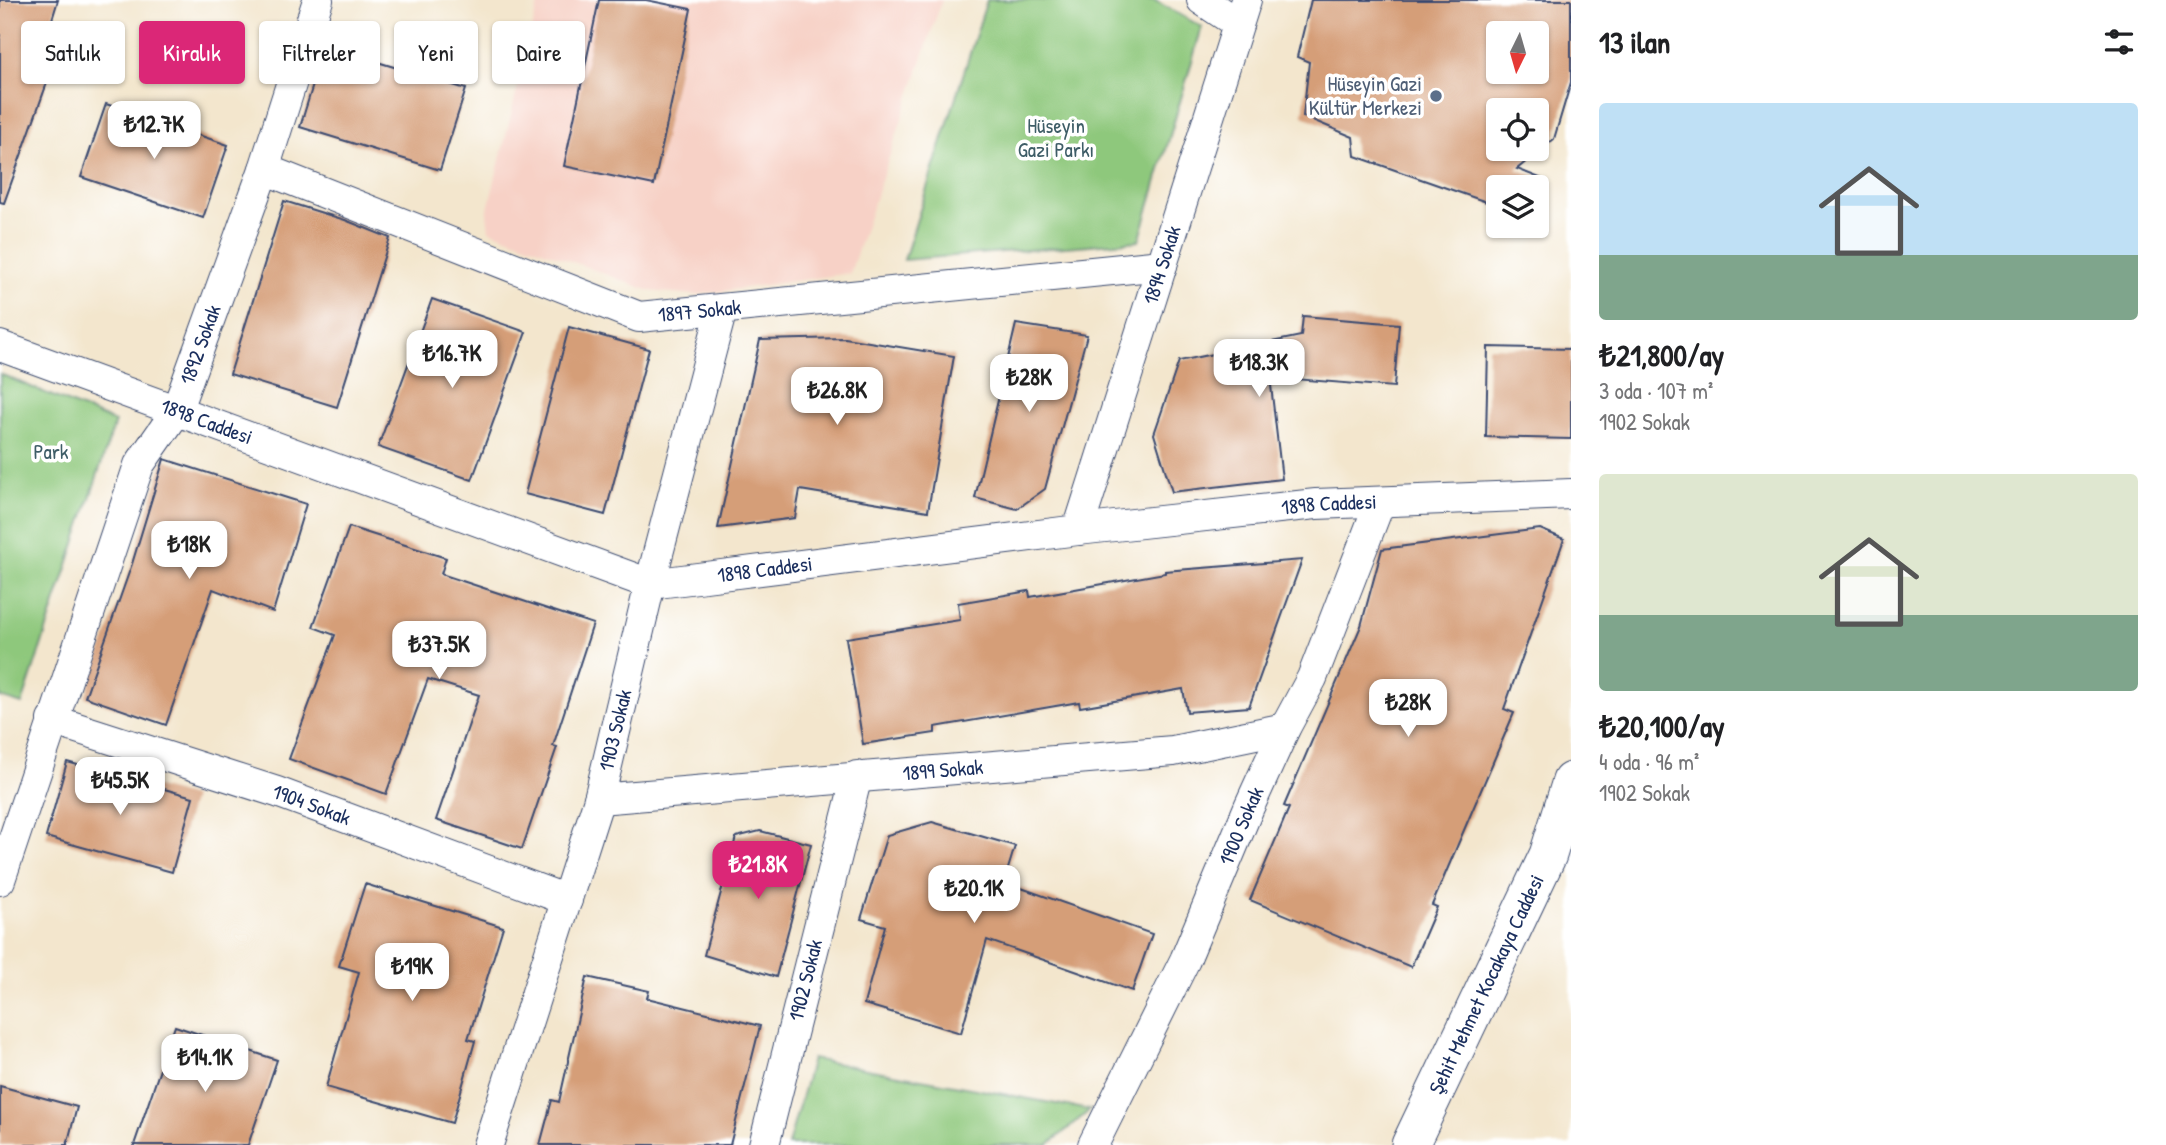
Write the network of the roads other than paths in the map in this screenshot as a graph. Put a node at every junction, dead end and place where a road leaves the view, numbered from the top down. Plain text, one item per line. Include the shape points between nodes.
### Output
1 (318, 0) edge
2 (1202, 0) edge
3 (1242, 12) edge
4 (264, 169) junction
5 (1162, 265) junction
6 (722, 309) junction
7 (0, 346) edge
8 (176, 412) junction
9 (1571, 494) edge
10 (1380, 502) junction
11 (1077, 530) junction
12 (650, 584) junction
13 (52, 720) junction
14 (1285, 728) junction
15 (857, 776) junction
16 (1571, 781) edge
17 (598, 799) junction
18 (0, 880) edge
19 (567, 900) junction
20 (488, 1145) edge
21 (764, 1145) edge
22 (1093, 1145) edge
23 (1410, 1145) edge

1 - 4 street, 1892 Sokak
2 - 3 street
3 - 5 street, 1894 Sokak
4 - 6 street, 1897 Sokak via 639,317
4 - 8 street, 1892 Sokak
5 - 6 street, 1897 Sokak
5 - 11 street, 1894 Sokak
6 - 12 street, 1903 Sokak
7 - 8 street, 1898 Caddesi
8 - 12 street, 1898 Caddesi
8 - 13 street, 1892 Sokak via 139,465
9 - 10 street, 1898 Caddesi
10 - 11 street, 1898 Caddesi
10 - 14 street, 1900 Sokak via 1312,678
11 - 12 street, 1898 Caddesi
12 - 17 street, 1903 Sokak
13 - 18 street, 1892 Sokak
13 - 19 street, 1904 Sokak via 277,792
14 - 15 street, 1899 Sokak via 1173,751
14 - 22 street, 1900 Sokak via 1185,960
15 - 17 street, 1899 Sokak
15 - 21 street, 1902 Sokak
16 - 23 street, Şehit Mehmet Kocakaya Caddesi via 1548,855
17 - 19 street, 1903 Sokak
19 - 20 street, 1903 Sokak

